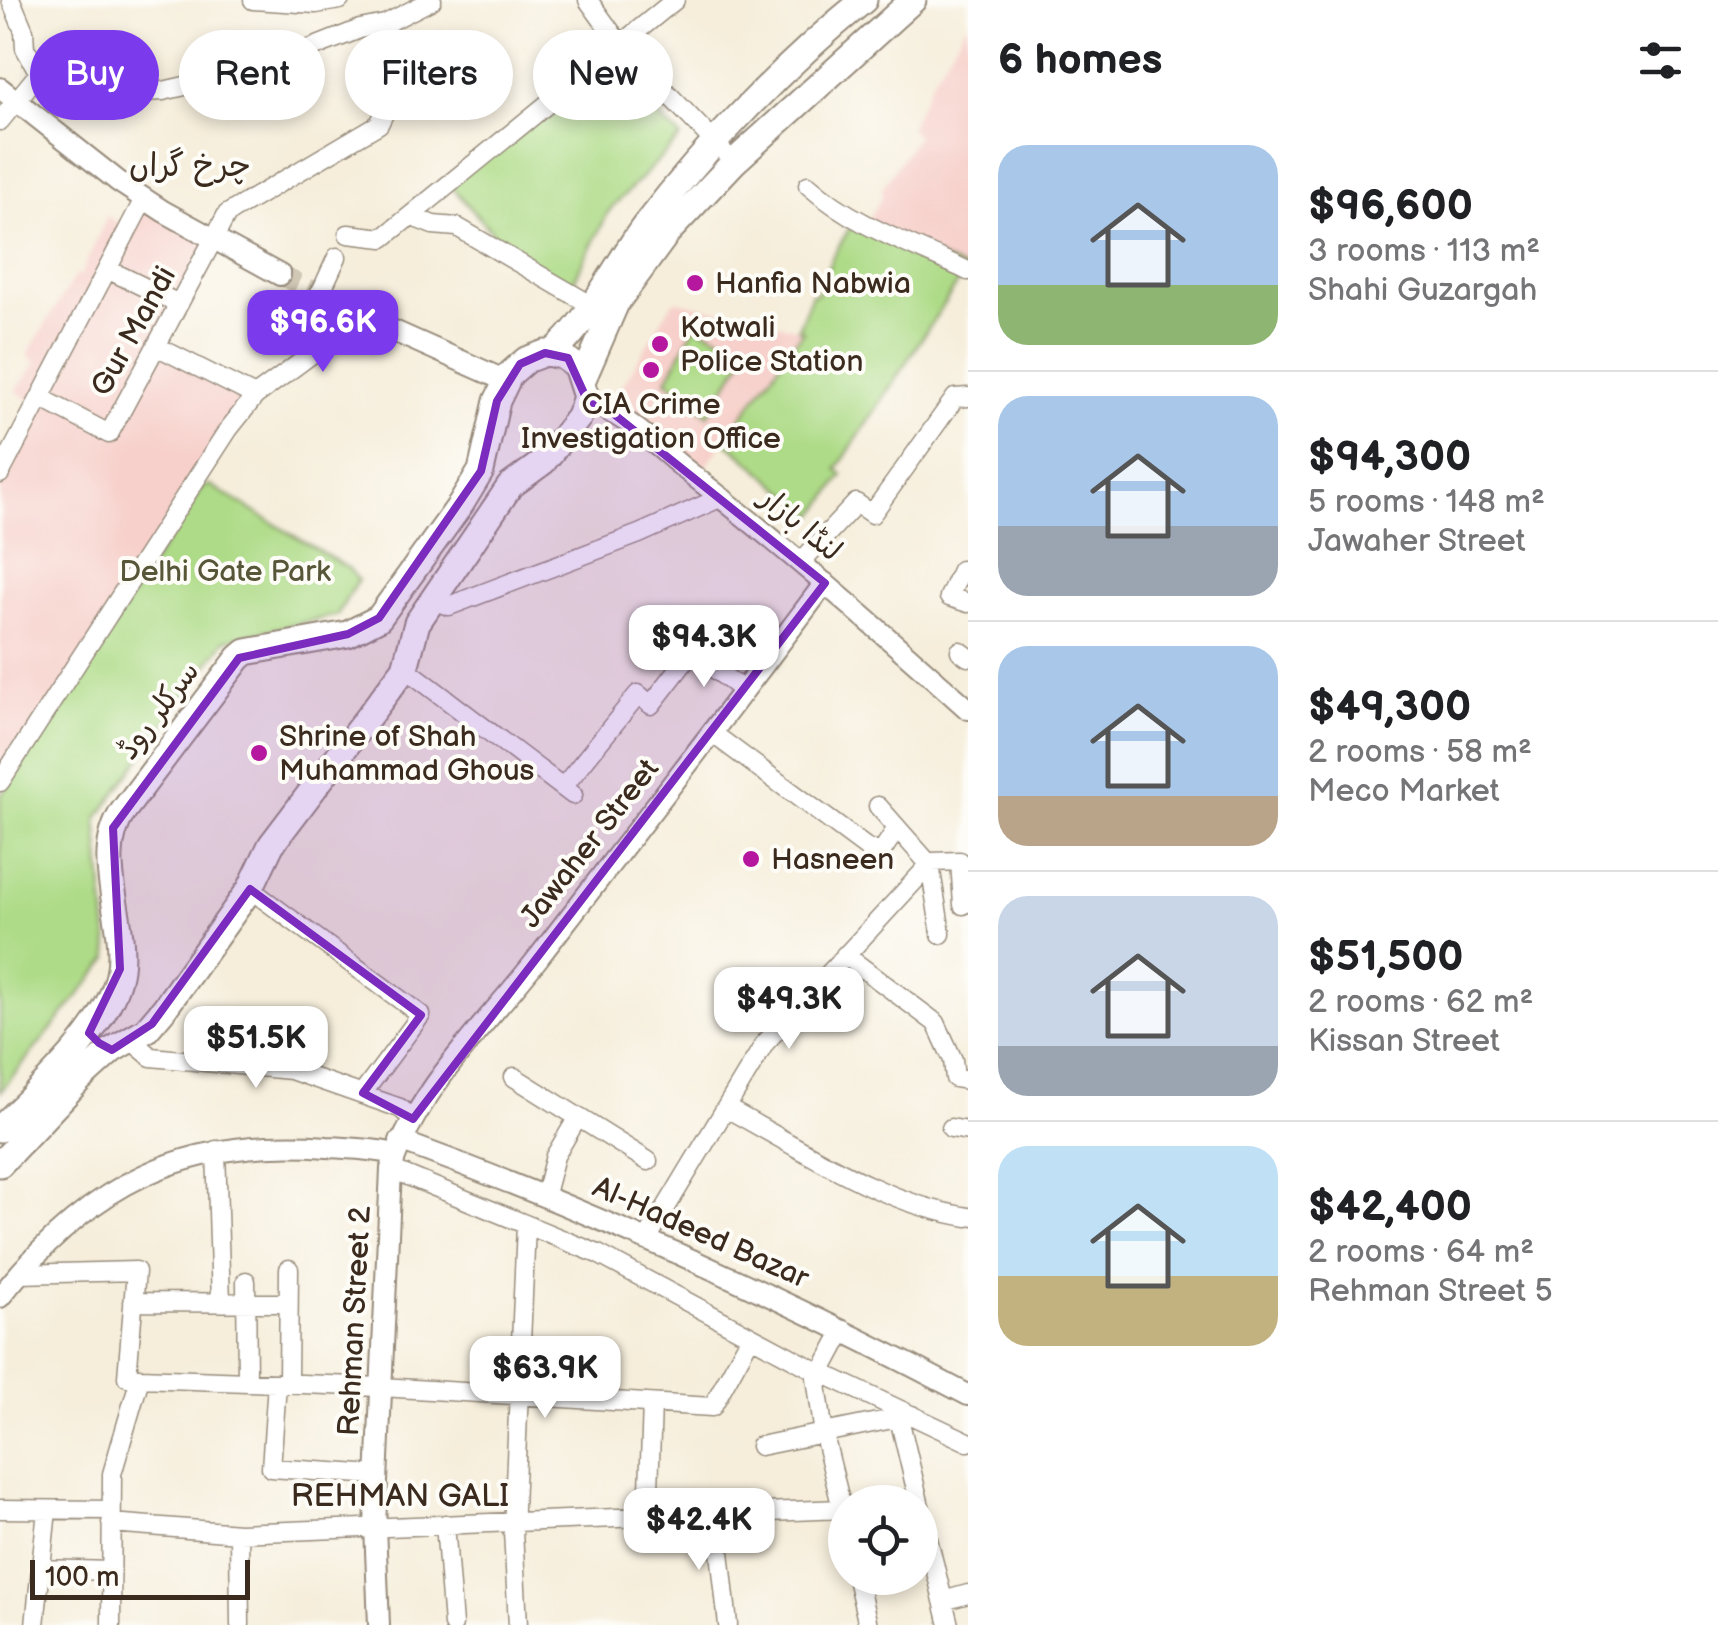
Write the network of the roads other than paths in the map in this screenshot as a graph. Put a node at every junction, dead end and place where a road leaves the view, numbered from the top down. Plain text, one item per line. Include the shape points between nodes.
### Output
1 (253, 0) edge
2 (343, 0) edge
3 (432, 0) edge
4 (588, 0) edge
5 (675, 0) edge
6 (864, 0) edge
7 (914, 0) edge
8 (12, 1) edge
9 (385, 24) junction
10 (360, 29) junction
11 (610, 30) edge
12 (636, 30) edge
13 (30, 59) edge
14 (30, 78) edge
15 (159, 91) edge
16 (7, 94) edge
17 (673, 99) edge
18 (533, 114) edge
19 (0, 121) edge
20 (725, 153) junction
21 (808, 185) dead end
22 (144, 198) junction
23 (410, 216) junction
24 (348, 234) dead end
25 (214, 240) junction
26 (338, 257) dead end
27 (109, 270) junction
28 (968, 271) edge
29 (280, 274) tunnel mouth
30 (320, 294) joint
31 (179, 304) junction
32 (591, 305) junction
33 (362, 316) junction
34 (156, 346) junction
35 (552, 353) junction
36 (506, 381) junction
37 (584, 390) junction
38 (255, 396) junction
39 (968, 396) edge
40 (41, 398) junction
41 (493, 424) junction
42 (530, 469) junction
43 (0, 474) edge
44 (722, 497) junction
45 (800, 562) junction
46 (968, 572) edge
47 (826, 583) junction
48 (432, 600) junction
49 (968, 604) edge
50 (378, 618) junction
51 (407, 656) junction
52 (744, 690) junction
53 (968, 708) edge
54 (712, 733) junction
55 (0, 782) edge
56 (878, 806) dead end
57 (897, 828) junction
58 (930, 865) junction
59 (250, 889) junction
60 (963, 905) dead end
61 (940, 934) dead end
62 (845, 956) junction
63 (89, 1033) junction
64 (122, 1045) junction
65 (514, 1077) dead end
66 (968, 1080) edge
67 (362, 1094) junction
68 (726, 1108) junction
69 (578, 1116) junction
70 (413, 1118) junction
71 (2, 1122) edge
72 (216, 1150) junction
73 (396, 1155) junction
74 (648, 1160) dead end
75 (0, 1164) edge
76 (546, 1194) junction
77 (968, 1217) edge
78 (526, 1225) junction
79 (646, 1240) junction
80 (289, 1270) dead end
81 (19, 1274) junction
82 (246, 1281) dead end
83 (0, 1297) edge
84 (134, 1302) junction
85 (220, 1302) junction
86 (247, 1303) junction
87 (288, 1303) junction
88 (844, 1330) junction
89 (752, 1336) junction
90 (818, 1371) junction
91 (140, 1378) junction
92 (247, 1382) junction
93 (282, 1383) junction
94 (381, 1386) junction
95 (519, 1395) junction
96 (968, 1395) edge
97 (652, 1404) junction
98 (905, 1417) junction
99 (824, 1435) junction
100 (968, 1442) edge
101 (760, 1446) dead end
102 (377, 1475) junction
103 (836, 1485) edge
104 (917, 1485) edge
105 (0, 1510) edge
106 (47, 1510) junction
107 (716, 1515) junction
108 (828, 1515) edge
109 (111, 1517) junction
110 (648, 1518) junction
111 (514, 1522) junction
112 (445, 1524) junction
113 (375, 1526) junction
114 (238, 1532) junction
115 (41, 1570) junction
116 (111, 1571) junction
117 (938, 1580) edge
118 (968, 1594) edge
119 (862, 1595) edge
120 (943, 1601) junction
121 (35, 1625) edge
122 (111, 1625) edge
123 (240, 1625) edge
124 (379, 1625) edge
125 (453, 1625) edge
126 (518, 1625) edge
127 (728, 1625) edge
128 (868, 1625) edge
129 (949, 1625) edge

1 - 2 street
2 - 10 street
3 - 9 street
4 - 11 street
5 - 12 street
6 - 20 main road via 778,76
7 - 20 main road
8 - 13 street
9 - 10 street
9 - 25 street, Gur Mandi via 400,81 379,124 228,214
10 - 15 street via 251,72
14 - 16 street
16 - 19 street
16 - 22 street
17 - 20 street
18 - 23 street
20 - 32 main road via 649,220
20 - 37 main road via 631,279 608,318
21 - 28 street via 855,219
22 - 25 street
22 - 27 street
23 - 24 street via 384,238
23 - 32 street via 456,227
25 - 29 street
25 - 31 street, Gur Mandi
26 - 30 street
27 - 31 street
27 - 40 street
30 - 33 street
31 - 34 street, Gur Mandi
32 - 35 main road
33 - 36 street
33 - 38 street
34 - 38 street
34 - 40 street, Gur Mandi via 108,434
35 - 36 main road via 526,360
35 - 37 main road via 572,362
36 - 41 main road
37 - 42 main road via 579,417
37 - 44 street, لنڈا بازار
38 - 55 street
39 - 45 street via 955,398 872,514 856,503
40 - 43 street
41 - 42 main road via 503,456
41 - 50 main road via 482,470
42 - 48 main road via 510,486
44 - 45 street, لنڈا بازار
44 - 48 street via 448,606
45 - 47 street, لنڈا بازار
46 - 49 street via 961,570 948,597
47 - 52 street, Jawaher Street
47 - 53 street, لنڈا بازار
48 - 51 main road
50 - 51 main road
50 - 63 main road, سرکلر روڈ via 348,634 238,658 124,810 109,848 120,969
51 - 52 street via 568,791 638,694 651,705 692,652
51 - 59 main road via 272,845
52 - 54 street, Jawaher Street
54 - 57 street via 871,851 884,848
54 - 70 street, Jawaher Street
56 - 57 street
57 - 58 street
58 - 60 street via 960,862
58 - 61 street
58 - 62 street
59 - 64 main road via 164,1010
59 - 67 street via 421,1015
62 - 66 street via 936,1023 955,1078
62 - 68 street via 765,1042
63 - 64 main road
63 - 71 main road, سرکلر روڈ
64 - 67 street via 150,1057 290,1070
64 - 75 main road via 60,1098
65 - 69 street
67 - 70 street
68 - 77 street via 890,1196
68 - 79 street
69 - 74 street
69 - 76 street via 554,1156
70 - 73 street, Jawaher Street
72 - 73 street, Al-Hadeed Bazar via 293,1144
72 - 81 street, Al-Hadeed Bazar via 109,1192 51,1238
72 - 85 street
73 - 76 street, Al-Hadeed Bazar
73 - 78 street
73 - 94 street, Rehman Street 2
76 - 79 street, Al-Hadeed Bazar
78 - 89 street via 598,1254
78 - 95 street
79 - 88 street, Al-Hadeed Bazar
80 - 87 street
81 - 83 street, Al-Hadeed Bazar
81 - 84 street via 136,1271
82 - 86 street
84 - 85 street
84 - 91 street via 127,1376
85 - 86 street
86 - 87 street
86 - 92 street
87 - 93 street
88 - 90 street
88 - 96 street, Al-Hadeed Bazar
89 - 90 street
89 - 97 street via 712,1407
90 - 98 street
90 - 99 street
91 - 92 street
91 - 109 street via 112,1474
92 - 93 street
93 - 94 street
93 - 102 street via 271,1468
94 - 95 street
94 - 102 street, Rehman Street 2
95 - 97 street
95 - 111 street
97 - 110 street
98 - 99 street
98 - 100 street
98 - 104 street
99 - 101 street
99 - 103 street
102 - 113 street, Rehman Street 2
105 - 106 street
106 - 109 street
106 - 115 street
107 - 108 street
107 - 110 street
107 - 127 street
109 - 114 street
109 - 116 street
110 - 111 street
111 - 112 street
111 - 126 street
112 - 113 street
112 - 125 street
113 - 114 street
113 - 124 street, Rehman Street 2
114 - 123 street
115 - 116 street
115 - 121 street
116 - 122 street
117 - 120 street
118 - 120 street
119 - 128 street
120 - 129 street

